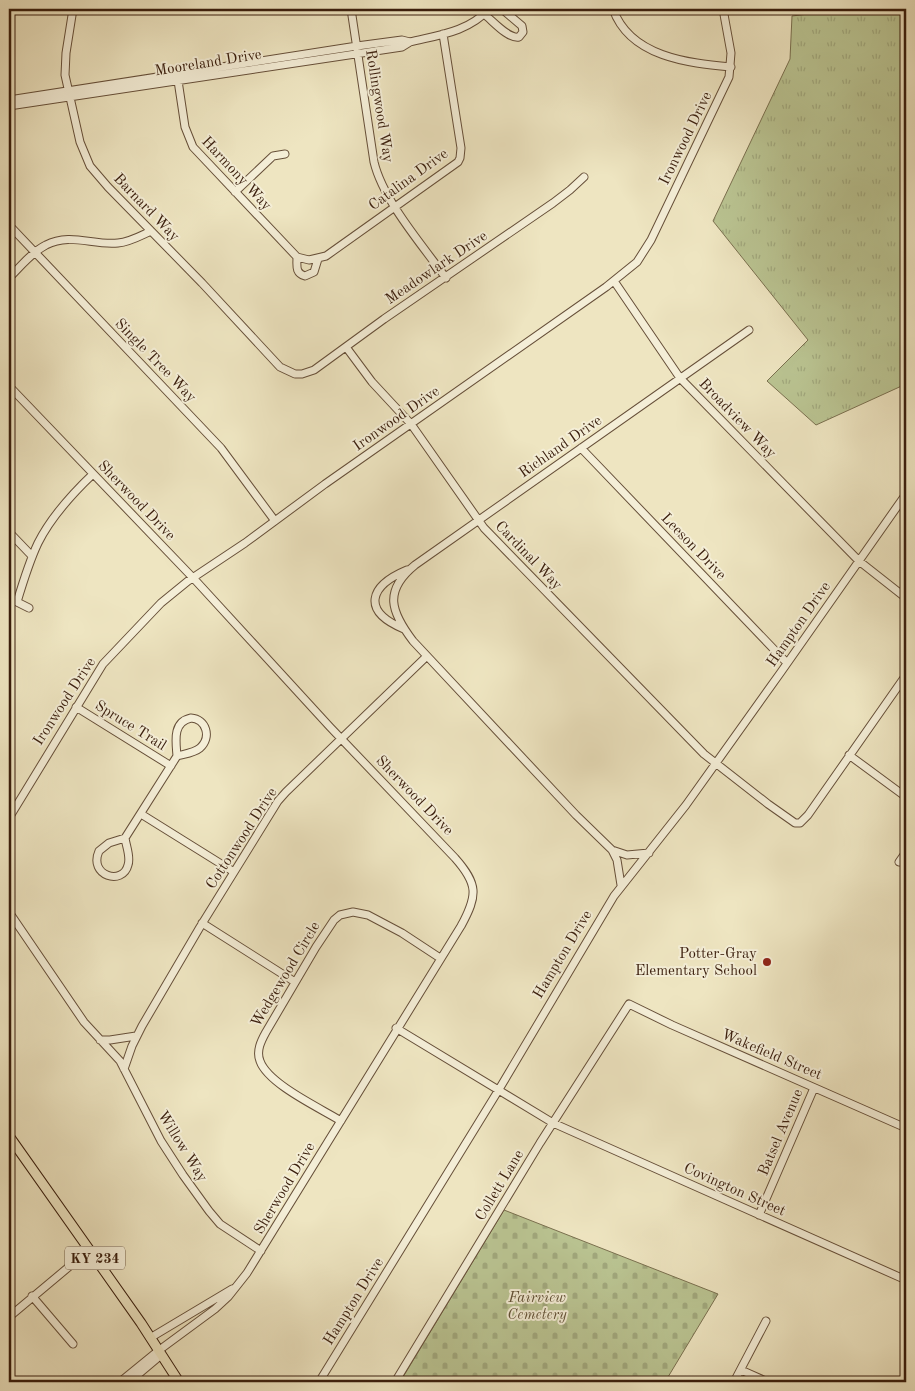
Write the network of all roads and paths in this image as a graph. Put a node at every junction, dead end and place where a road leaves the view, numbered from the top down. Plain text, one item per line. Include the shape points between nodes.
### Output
1 (14, 9) edge
2 (73, 9) edge
3 (351, 9) edge
4 (502, 9) edge
5 (613, 9) edge
6 (723, 9) edge
7 (9, 10) edge
8 (487, 11) edge
9 (443, 34) junction
10 (358, 50) junction
11 (731, 67) junction
12 (178, 77) junction
13 (69, 94) junction
14 (9, 100) edge
15 (9, 106) edge
16 (285, 154) dead end
17 (584, 177) dead end
18 (235, 192) junction
19 (395, 207) junction
20 (9, 224) edge
21 (151, 231) junction
22 (36, 253) junction
23 (297, 257) junction
24 (318, 258) junction
25 (9, 278) edge
26 (446, 278) junction
27 (614, 281) junction
28 (749, 330) dead end
29 (346, 347) junction
30 (301, 374) joint
31 (680, 378) junction
32 (9, 386) edge
33 (411, 424) junction
34 (581, 448) junction
35 (93, 474) junction
36 (906, 494) edge
37 (478, 520) junction
38 (275, 521) junction
39 (9, 532) edge
40 (32, 556) junction
41 (859, 561) junction
42 (408, 570) junction
43 (193, 578) junction
44 (9, 598) edge
45 (906, 598) edge
46 (17, 602) junction
47 (29, 608) dead end
48 (404, 629) junction
49 (428, 656) junction
50 (787, 664) junction
51 (906, 674) edge
52 (76, 707) junction
53 (341, 738) junction
54 (849, 755) junction
55 (177, 756) junction
56 (715, 763) junction
57 (171, 766) junction
58 (906, 797) edge
59 (141, 814) junction
60 (9, 818) edge
61 (125, 838) junction
62 (612, 850) junction
63 (906, 852) edge
64 (649, 854) junction
65 (899, 862) dead end
66 (234, 872) junction
67 (621, 885) junction
68 (9, 912) edge
69 (202, 923) junction
70 (440, 958) junction
71 (295, 982) junction
72 (629, 1004) joint
73 (396, 1028) junction
74 (136, 1036) junction
75 (100, 1040) junction
76 (124, 1069) junction
77 (814, 1088) junction
78 (498, 1091) junction
79 (341, 1121) junction
80 (552, 1123) junction
81 (906, 1128) edge
82 (9, 1136) edge
83 (759, 1215) junction
84 (89, 1250) junction
85 (261, 1251) junction
86 (906, 1280) edge
87 (235, 1288) junction
88 (32, 1296) junction
89 (9, 1317) edge
90 (766, 1321) dead end
91 (150, 1338) junction
92 (73, 1344) dead end
93 (160, 1353) junction
94 (741, 1370) junction
95 (120, 1382) edge
96 (129, 1382) edge
97 (179, 1382) edge
98 (319, 1382) edge
99 (395, 1382) edge
100 (734, 1382) edge
101 (768, 1382) edge

1 - 7 street
2 - 13 street, Barnard Way via 65,61
3 - 10 street, Rollingwood Way
4 - 8 street via 522,26 523,32 519,37 509,34
5 - 11 street via 625,31 654,50 680,60
6 - 11 street, Ironwood Drive
8 - 9 street, Mooreland Drive via 463,28
9 - 10 street, Mooreland Drive
9 - 19 street, Catalina Drive via 460,158 455,166
10 - 12 street, Mooreland Drive
10 - 19 street, Rollingwood Way via 376,171
11 - 27 street, Ironwood Drive via 727,83 646,249 634,266
12 - 13 street, Mooreland Drive
12 - 18 street, Harmony Way via 190,142
13 - 14 street, Mooreland Drive
13 - 15 street, Mooreland Drive
13 - 21 street, Barnard Way via 80,142 90,166
16 - 18 street via 273,156
17 - 26 street, Meadowlark Drive via 553,203
18 - 23 street, Harmony Way
19 - 24 street, Catalina Drive via 326,256
19 - 26 street, Rollingwood Way
20 - 22 street, Single Tree Way
21 - 22 street via 119,243 62,239
21 - 30 street, Barnard Way via 276,364 288,372
22 - 25 street
22 - 38 street, Single Tree Way via 221,448
23 - 24 street
23 - 24 street, Harmony Way via 297,270 305,276 314,272
26 - 29 street, Meadowlark Drive
27 - 31 street, Broadview Way
27 - 33 street, Ironwood Drive
28 - 31 street, Richland Drive
29 - 30 street, Meadowlark Drive via 314,370
29 - 33 street, Cardinal Way via 372,382
31 - 34 street, Richland Drive
31 - 41 street, Broadview Way
32 - 35 street, Sherwood Drive
33 - 37 street, Cardinal Way
33 - 38 street, Ironwood Drive
34 - 37 street, Richland Drive
34 - 50 street, Leeson Drive
35 - 40 street via 57,514
35 - 43 street, Sherwood Drive
36 - 41 street, Hampton Drive
37 - 42 street, Richland Drive
37 - 56 street, Cardinal Way via 598,647
38 - 43 street, Ironwood Drive
39 - 40 street
40 - 46 street
41 - 45 street, Broadview Way
41 - 50 street, Hampton Drive
42 - 48 street, Richland Drive via 394,592 394,608
42 - 48 street via 383,583 376,598 383,617
43 - 52 street, Ironwood Drive via 154,609 103,664
43 - 53 street, Sherwood Drive
44 - 46 street
46 - 47 street
48 - 49 street
49 - 53 street, Cottonwood Drive
49 - 62 street
50 - 56 street, Hampton Drive
51 - 54 street
52 - 57 street, Spruce Trail
52 - 60 street, Ironwood Drive
53 - 66 street, Cottonwood Drive via 282,796
53 - 70 street, Sherwood Drive via 471,879 474,895 469,909
54 - 56 street, Cardinal Way via 799,824
54 - 58 street
55 - 55 street via 197,750 203,744 206,728 199,720 186,719 179,725 175,740
55 - 57 street
56 - 64 street, Hampton Drive
57 - 59 street
59 - 61 street
59 - 66 street
61 - 61 street via 109,843 99,851 97,864 106,875 117,876 128,866
62 - 64 street via 627,856
62 - 67 street
63 - 65 street
64 - 67 street, Hampton Drive
66 - 69 street, Cottonwood Drive
67 - 78 street, Hampton Drive
68 - 75 street, Willow Way via 84,1022
69 - 71 street
69 - 74 street, Cottonwood Drive
70 - 71 street, Wedgewood Circle via 368,915 349,912 334,920
70 - 73 street, Sherwood Drive
71 - 79 street, Wedgewood Circle via 260,1044 260,1062 272,1078
72 - 77 street, Wakefield Street
72 - 80 street, Collett Lane
73 - 78 street, Covington Street
73 - 79 street, Sherwood Drive
74 - 75 street
74 - 76 street, Cottonwood Drive
75 - 76 street, Willow Way
76 - 85 street, Willow Way via 162,1141 209,1211 220,1224
77 - 81 street, Wakefield Street
77 - 83 street, Batsel Avenue
78 - 80 street, Covington Street
78 - 98 street, Hampton Drive
79 - 85 street, Sherwood Drive
80 - 83 street, Covington Street
80 - 99 street, Collett Lane
82 - 84 main road, KY 234
83 - 86 street, Covington Street
84 - 88 street
84 - 91 main road, KY 234
85 - 87 street, Sherwood Drive
87 - 91 street, Sherwood Drive
87 - 93 street, Sherwood Drive
88 - 89 street
88 - 92 street
90 - 94 street
91 - 93 main road, KY 234
93 - 95 street
93 - 96 street
93 - 97 main road, KY 234
94 - 100 street
94 - 101 street

